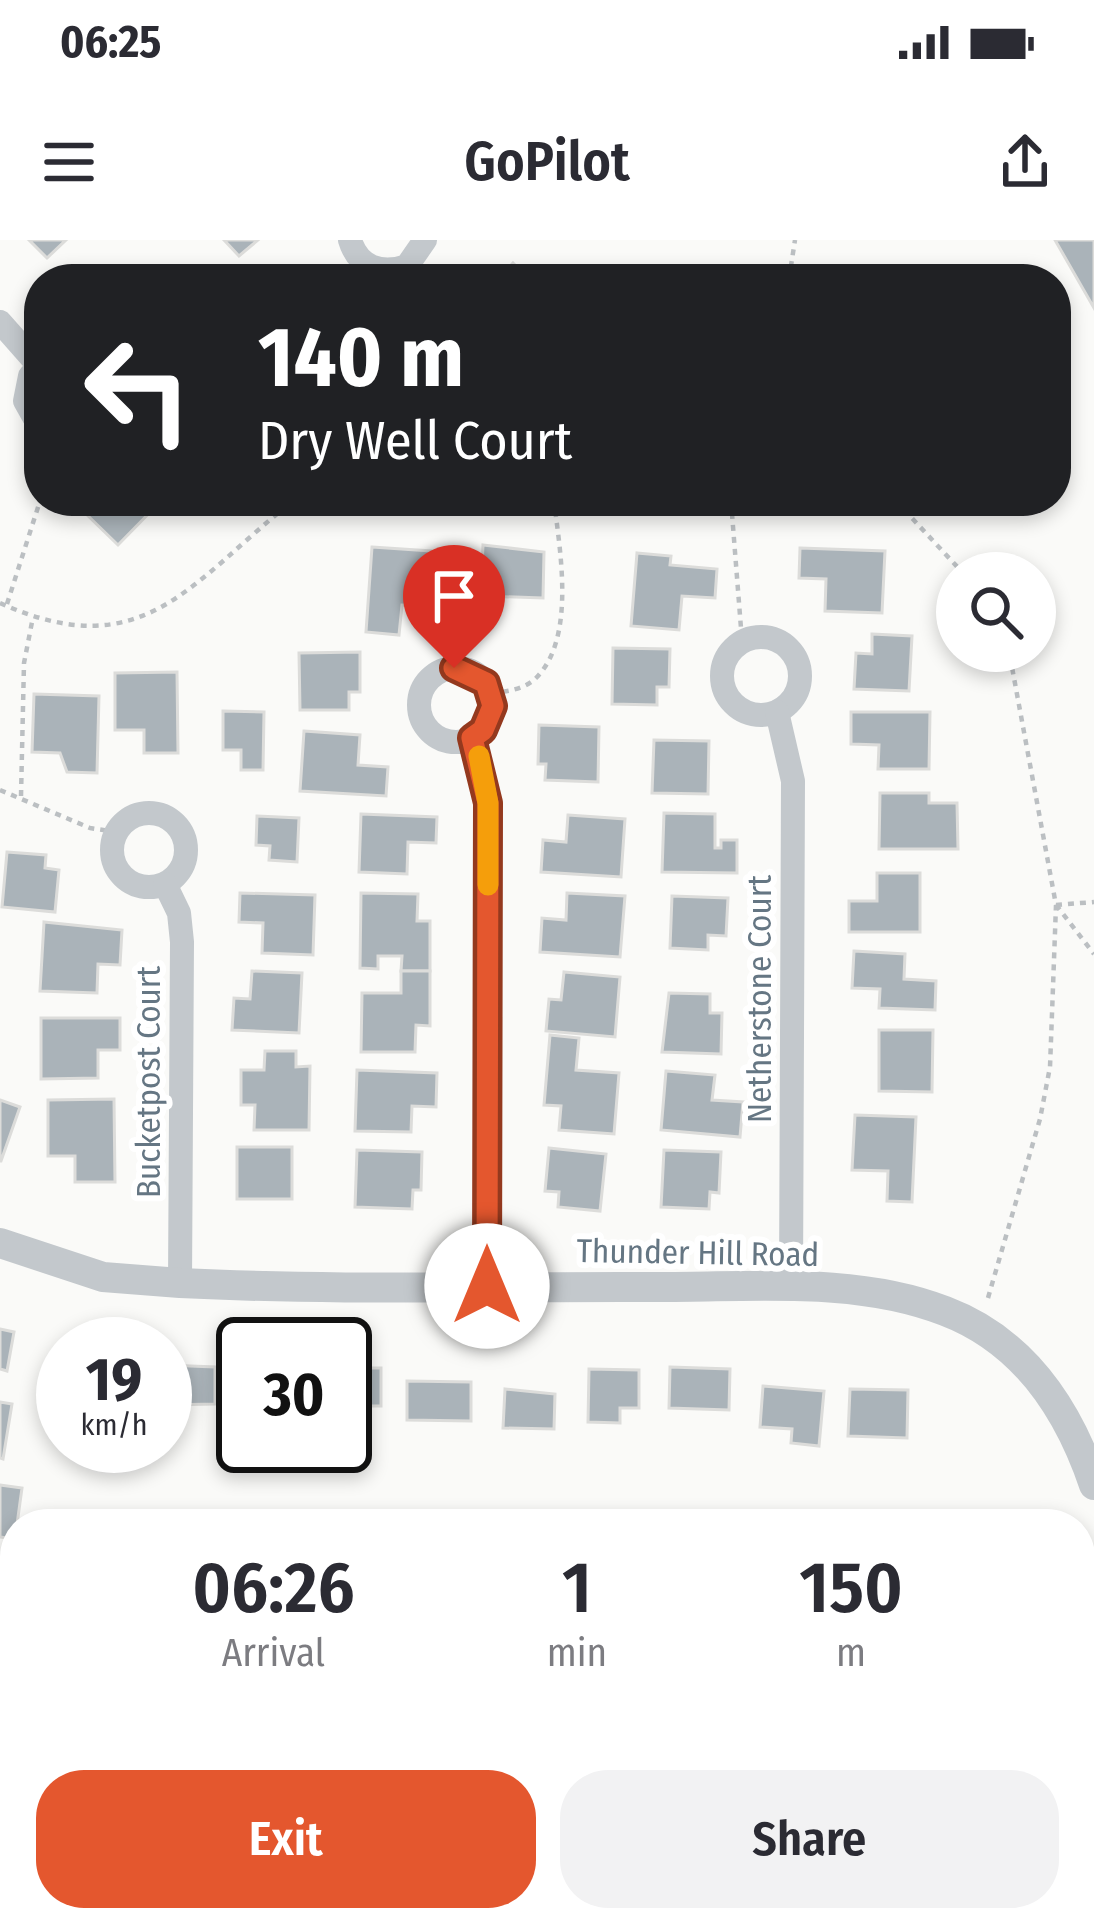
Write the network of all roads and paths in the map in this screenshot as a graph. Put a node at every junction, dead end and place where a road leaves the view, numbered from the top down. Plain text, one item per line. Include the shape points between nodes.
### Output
1 (350, 240) edge
2 (369, 264) edge
3 (0, 322) edge
4 (24, 349) edge
5 (35, 516) edge
6 (277, 516) edge
7 (555, 516) edge
8 (734, 516) edge
9 (910, 516) edge
10 (943, 552) edge
11 (3, 604) edge
12 (34, 615) junction
13 (742, 641) junction
14 (1014, 672) edge
15 (491, 694) junction
16 (778, 712) junction
17 (472, 738) junction
18 (0, 790) edge
19 (21, 796) junction
20 (116, 832) junction
21 (165, 884) junction
22 (1094, 902) edge
23 (1056, 905) junction
24 (1094, 954) edge
25 (0, 1243) edge
26 (180, 1283) junction
27 (487, 1286) junction
28 (791, 1288) junction
29 (980, 1328) junction
30 (1094, 1485) edge

1 - 2 street
3 - 4 street
5 - 11 path
6 - 12 path via 150,616 96,628
7 - 15 path via 560,598 548,661 524,687
8 - 13 path
9 - 10 path
11 - 12 path
12 - 19 path via 24,663
13 - 16 street via 721,674 729,699 751,714
13 - 16 street via 778,640 796,658 800,682
14 - 23 path
15 - 17 street via 490,719
15 - 17 street via 477,675 454,668 424,685 419,709 428,730 449,742
16 - 28 street, Netherstone Court via 793,781
17 - 27 street via 488,803
18 - 19 path
19 - 20 path
20 - 21 street via 112,854 122,876 142,886
20 - 21 street via 147,812 180,829 183,866
21 - 26 street, Bucketpost Court via 182,942
22 - 23 path
23 - 24 path
23 - 29 path via 1050,1067
25 - 26 street, Thunder Hill Road via 104,1277
26 - 27 street, Thunder Hill Road
27 - 28 street, Thunder Hill Road
28 - 29 street, Thunder Hill Road via 898,1298
29 - 30 street, Thunder Hill Road via 1037,1374 1072,1429

